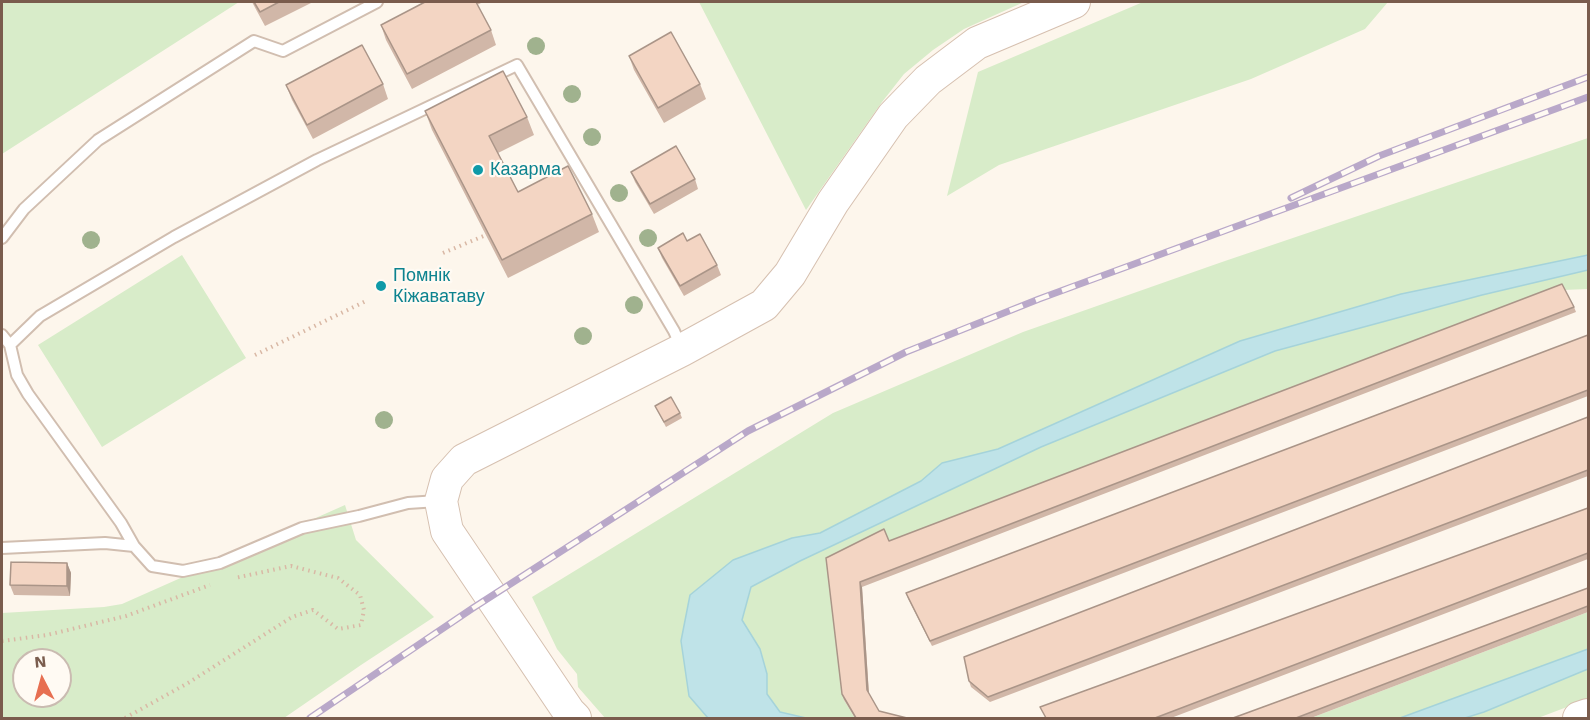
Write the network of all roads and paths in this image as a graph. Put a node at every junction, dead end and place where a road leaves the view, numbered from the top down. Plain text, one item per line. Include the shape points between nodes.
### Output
1 (377, 2) edge
2 (1074, 2) edge
3 (486, 235) edge
4 (2, 238) edge
5 (443, 253) dead end
6 (368, 300) dead end
7 (2, 334) edge
8 (10, 345) junction
9 (682, 350) junction
10 (255, 356) dead end
11 (441, 501) junction
12 (134, 546) junction
13 (2, 548) edge
14 (224, 580) dead end
15 (213, 584) dead end
16 (2, 641) edge
17 (1588, 715) edge
18 (125, 718) edge
19 (575, 718) edge
20 (1579, 718) edge

1 - 4 lane via 282,51 254,41 98,140 24,209
2 - 9 main road via 977,43 928,80 893,116 833,202 790,274 764,305
3 - 5 path
6 - 10 path
7 - 8 lane
8 - 9 lane via 40,316 174,237 317,160 517,65
8 - 12 lane via 17,375 28,394
9 - 11 main road via 464,460 447,479
11 - 12 lane via 408,503 302,528 220,563 183,571 152,566
11 - 19 main road via 447,531
12 - 13 lane via 105,543
14 - 18 path via 291,566 338,578 360,595 364,610 361,626 338,629 313,610 292,617
15 - 16 path via 126,616 47,635
17 - 20 main road

